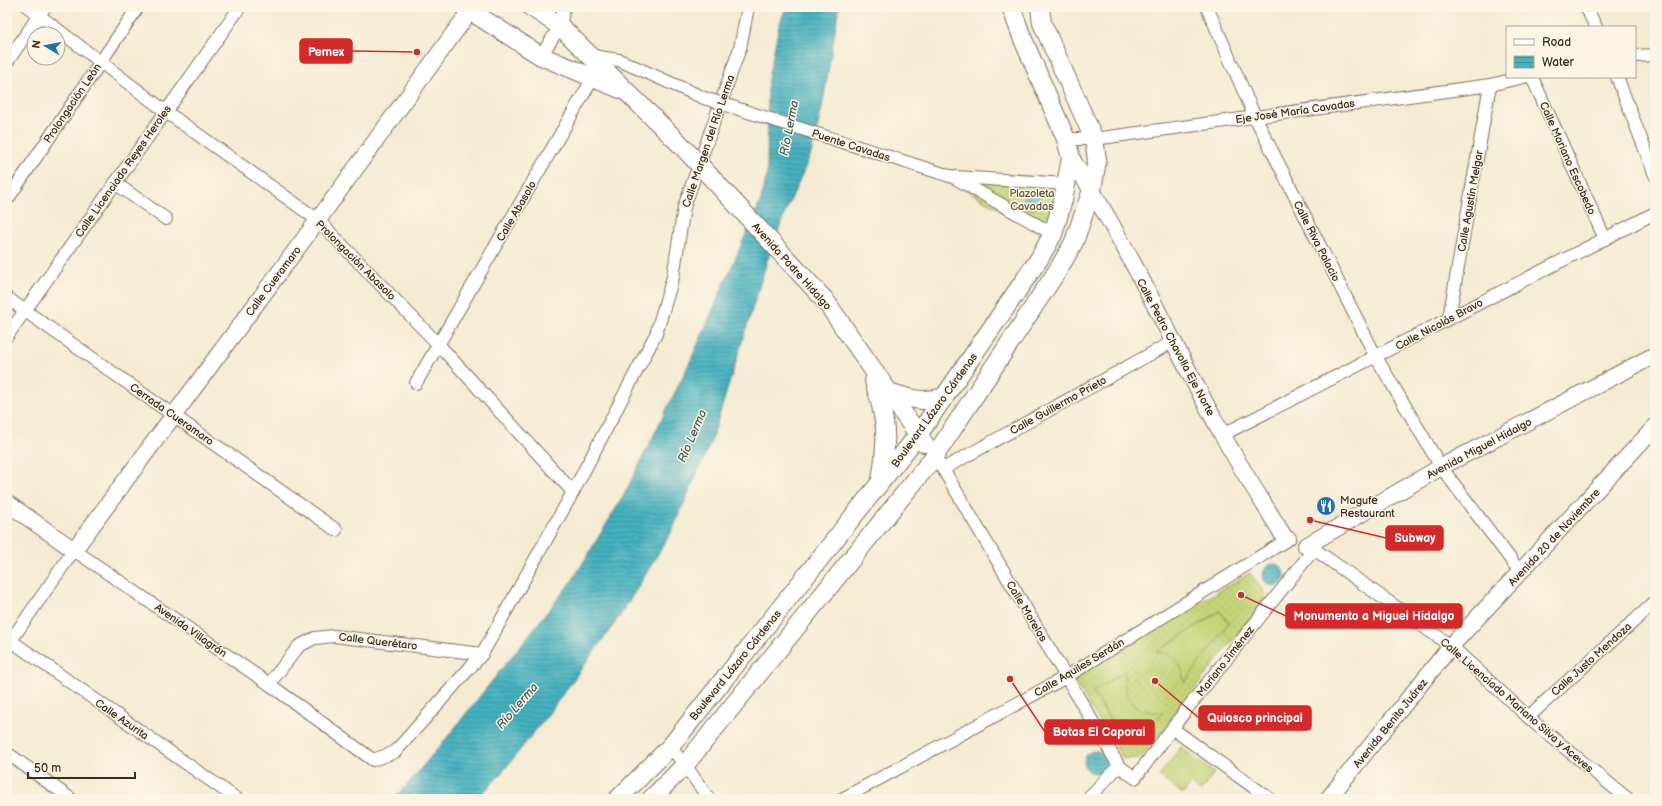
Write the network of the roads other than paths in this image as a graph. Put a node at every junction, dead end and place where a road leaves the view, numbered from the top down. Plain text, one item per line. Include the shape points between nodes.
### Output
1 (28, 7) edge
2 (138, 7) edge
3 (240, 7) edge
4 (532, 7) edge
5 (564, 7) edge
6 (748, 7) edge
7 (1011, 7) edge
8 (1040, 7) edge
9 (1208, 7) edge
10 (1586, 7) edge
11 (467, 9) edge
12 (43, 11) edge
13 (560, 26) junction
14 (1596, 26) edge
15 (1655, 55) edge
16 (540, 56) junction
17 (592, 56) junction
18 (1636, 56) edge
19 (7, 62) edge
20 (100, 63) junction
21 (593, 78) junction
22 (1520, 78) edge
23 (1532, 78) edge
24 (1617, 78) edge
25 (1490, 85) junction
26 (628, 92) junction
27 (165, 111) junction
28 (1254, 116) junction
29 (1094, 139) junction
30 (1066, 140) junction
31 (1071, 158) junction
32 (1655, 175) edge
33 (953, 177) junction
34 (115, 183) junction
35 (1067, 184) junction
36 (1092, 190) junction
37 (7, 200) edge
38 (1655, 212) edge
39 (166, 219) dead end
40 (318, 220) junction
41 (1053, 234) junction
42 (1605, 238) junction
43 (7, 298) edge
44 (25, 310) junction
45 (1449, 318) junction
46 (7, 336) edge
47 (1174, 341) junction
48 (438, 344) junction
49 (1655, 355) edge
50 (1376, 357) junction
51 (868, 362) junction
52 (416, 383) dead end
53 (889, 392) junction
54 (945, 397) junction
55 (173, 414) junction
56 (1655, 427) edge
57 (918, 435) junction
58 (1222, 435) junction
59 (938, 463) junction
60 (1441, 468) junction
61 (881, 482) junction
62 (573, 492) junction
63 (7, 503) edge
64 (336, 530) dead end
65 (1286, 537) junction
66 (1310, 547) junction
67 (74, 550) junction
68 (1521, 573) junction
69 (1655, 602) edge
70 (8, 641) edge
71 (1451, 646) junction
72 (482, 654) junction
73 (1066, 677) junction
74 (269, 684) junction
75 (1528, 716) junction
76 (1173, 729) junction
77 (670, 747) junction
78 (7, 753) edge
79 (685, 765) junction
80 (1119, 766) junction
81 (71, 799) edge
82 (237, 799) edge
83 (618, 799) edge
84 (651, 799) edge
85 (709, 799) edge
86 (842, 799) edge
87 (1086, 799) edge
88 (1270, 799) edge
89 (1328, 799) edge
90 (1628, 799) edge

1 - 12 street, Prolongación Abasolo
2 - 20 street, Prolongación León
3 - 27 street, Calle Licenciado Reyes Heroles
4 - 13 main road, Avenida Padre Hidalgo
5 - 13 street
6 - 62 street, Calle Margen del Río Lerma via 740,48 684,208 673,277 656,334
7 - 30 main road, Boulevard Lázaro Cárdenas
8 - 29 main road, Boulevard Lázaro Cárdenas via 1042,23
9 - 28 street, Calle Riva Palacio
10 - 14 street
11 - 16 main road, Avenida Padre Hidalgo
11 - 40 street, Calle Cueramaro
12 - 19 street
12 - 20 street, Prolongación Abasolo
13 - 16 street
13 - 17 main road, Avenida Padre Hidalgo
15 - 18 street
16 - 21 main road, Avenida Padre Hidalgo
17 - 26 main road, Avenida Padre Hidalgo
17 - 33 street, Puente Cavadas, bridge via 619,60 704,98
20 - 27 street, Prolongación Abasolo
20 - 37 street, Prolongación León
21 - 26 main road, Avenida Padre Hidalgo
21 - 48 street, Calle Abasolo
22 - 25 street, Eje José María Cavadas
23 - 42 street, Calle Mariano Escobedo
24 - 32 street
25 - 28 street, Eje José María Cavadas
25 - 45 street, Calle Agustín Melgar
26 - 51 main road, Avenida Padre Hidalgo, bridge via 682,145 824,299
27 - 34 street, Calle Licenciado Reyes Heroles
27 - 40 street, Prolongación Abasolo
28 - 29 street, Eje José María Cavadas
28 - 50 street, Calle Riva Palacio
29 - 30 street, Eje José María Cavadas
29 - 36 main road, Boulevard Lázaro Cárdenas via 1097,160
30 - 31 main road, Boulevard Lázaro Cárdenas
31 - 35 main road, Boulevard Lázaro Cárdenas
31 - 36 street, Calle Pedro Chavolla Eje Norte
33 - 35 street
33 - 41 street
34 - 39 street
34 - 44 street, Calle Licenciado Reyes Heroles
35 - 41 main road, Boulevard Lázaro Cárdenas
36 - 47 street, Calle Pedro Chavolla Eje Norte
36 - 59 main road, Boulevard Lázaro Cárdenas via 1074,242
38 - 42 street, Calle Nicolás Bravo
40 - 48 street, Prolongación Abasolo
40 - 55 street, Calle Cueramaro
41 - 54 main road, Boulevard Lázaro Cárdenas via 1039,259
42 - 45 street, Calle Nicolás Bravo
43 - 44 street, Cerrada Cueramaro
44 - 46 street, Calle Licenciado Reyes Heroles
44 - 55 street, Cerrada Cueramaro
45 - 50 street, Calle Nicolás Bravo
47 - 58 street, Calle Pedro Chavolla Eje Norte
47 - 59 street, Calle Guillermo Prieto
48 - 52 street, Calle Abasolo
48 - 62 street, Prolongación Abasolo
49 - 60 street, Avenida Miguel Hidalgo
50 - 58 street, Calle Nicolás Bravo
50 - 60 street, Calle Riva Palacio
51 - 53 main road, Avenida Padre Hidalgo
51 - 61 main road via 883,408 886,429
53 - 54 main road via 922,401
53 - 57 main road, Avenida Padre Hidalgo
54 - 57 main road, Boulevard Lázaro Cárdenas
55 - 64 street, Cerrada Cueramaro
55 - 67 street, Calle Cueramaro
56 - 68 street, Avenida 20 de Noviembre
57 - 59 main road, Avenida Padre Hidalgo
57 - 61 main road, Boulevard Lázaro Cárdenas
58 - 65 street, Calle Pedro Chavolla Eje Norte
59 - 73 street, Calle Morelos
59 - 79 main road, Boulevard Lázaro Cárdenas
60 - 66 street, Avenida Miguel Hidalgo
60 - 68 street, Calle Riva Palacio
61 - 77 main road, Boulevard Lázaro Cárdenas
62 - 72 street
63 - 67 street, Avenida Villagrán
65 - 66 street, Calle Licenciado Mariano Silva y Aceves
65 - 73 street, Calle Aquiles Serdán
66 - 71 street, Calle Licenciado Mariano Silva y Aceves
66 - 76 street, Mariano Jiménez
67 - 70 street
67 - 74 street, Avenida Villagrán
68 - 71 street, Avenida 20 de Noviembre
69 - 75 street, Calle Justo Mendoza
70 - 82 street, Calle Azurita
71 - 75 street, Calle Licenciado Mariano Silva y Aceves
71 - 89 street, Avenida Benito Juárez
72 - 74 street, Calle Querétaro via 334,636 315,638 299,646
72 - 74 street, Avenida Villagrán via 395,752 373,760
73 - 80 street, Calle Morelos
73 - 86 street, Calle Aquiles Serdán
75 - 90 street, Calle Licenciado Mariano Silva y Aceves
76 - 80 street, Mariano Jiménez via 1135,778
76 - 88 street
77 - 79 street
77 - 83 main road, Boulevard Lázaro Cárdenas
78 - 81 street
79 - 84 main road, Boulevard Lázaro Cárdenas
79 - 85 street
80 - 87 street

